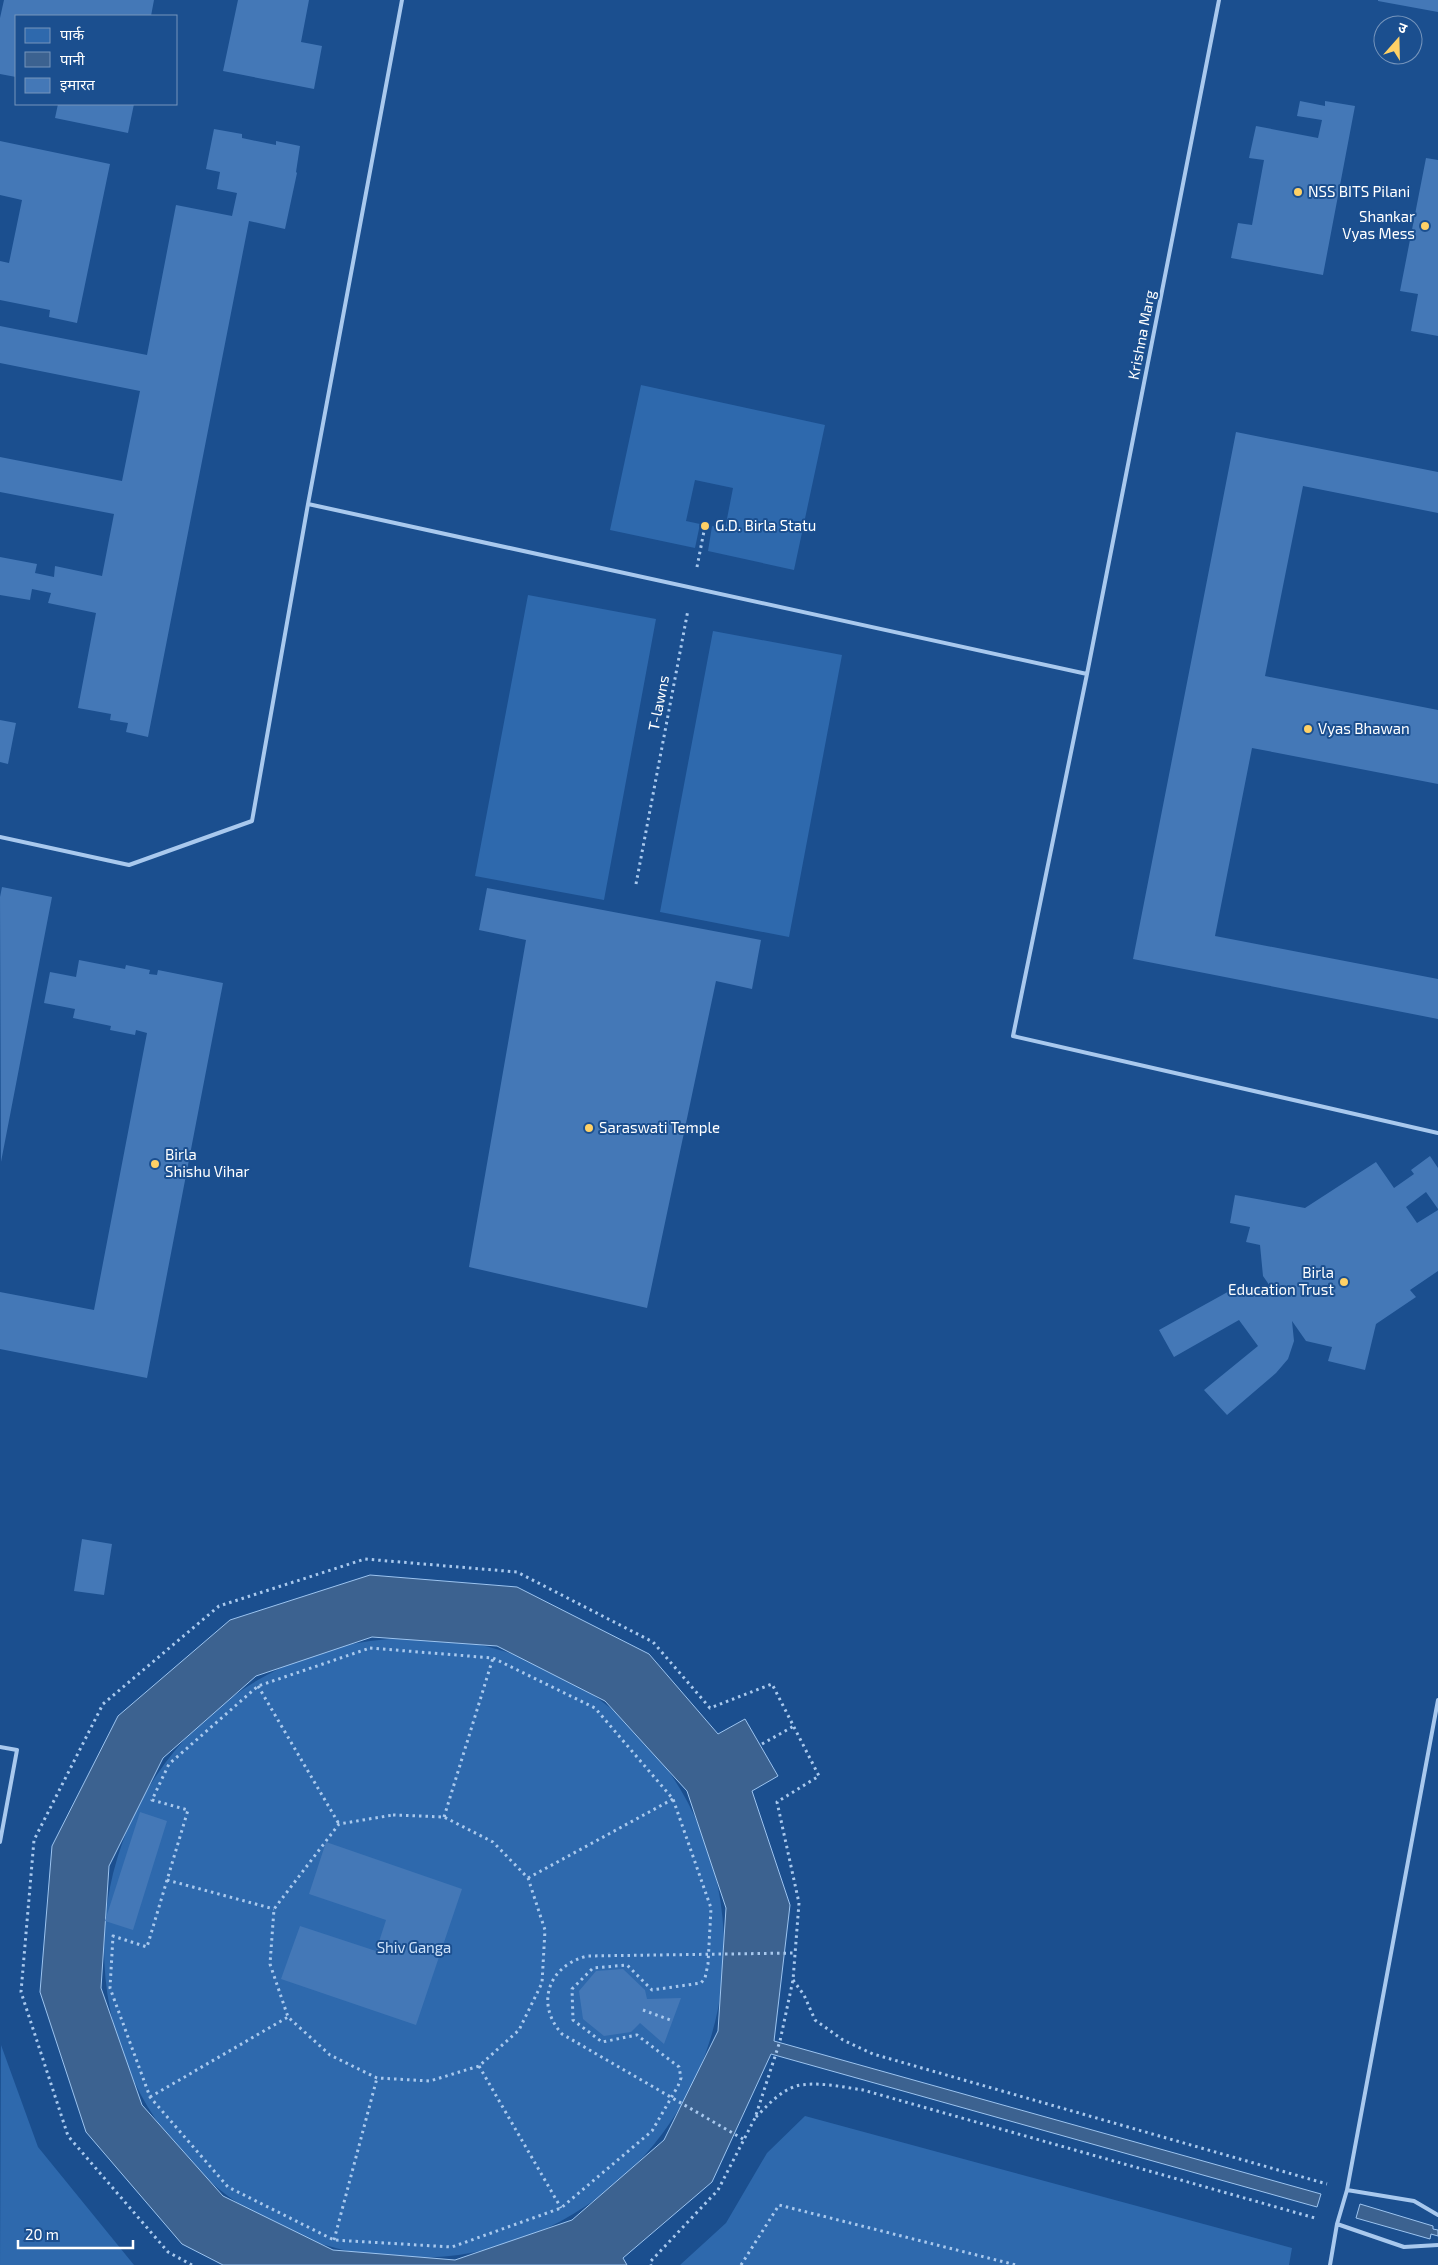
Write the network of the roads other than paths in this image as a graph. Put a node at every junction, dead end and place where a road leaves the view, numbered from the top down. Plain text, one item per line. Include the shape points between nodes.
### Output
1 (402, 0) edge
2 (1219, 0) edge
3 (308, 504) junction
4 (1088, 674) junction
5 (0, 837) edge
6 (1438, 1133) edge
7 (1438, 1700) edge
8 (0, 1747) edge
9 (0, 1842) edge
10 (1347, 2190) junction
11 (1438, 2215) edge
12 (1338, 2224) junction
13 (1438, 2245) edge
14 (1330, 2265) edge

1 - 3 lane
2 - 4 lane, Krishna Marg
3 - 4 lane
3 - 5 lane via 252,821 130,864
4 - 6 lane, Krishna Marg via 1013,1036
7 - 10 lane
8 - 9 lane via 17,1750
10 - 11 lane via 1414,2201
10 - 12 lane
12 - 13 lane via 1404,2247
12 - 14 lane

